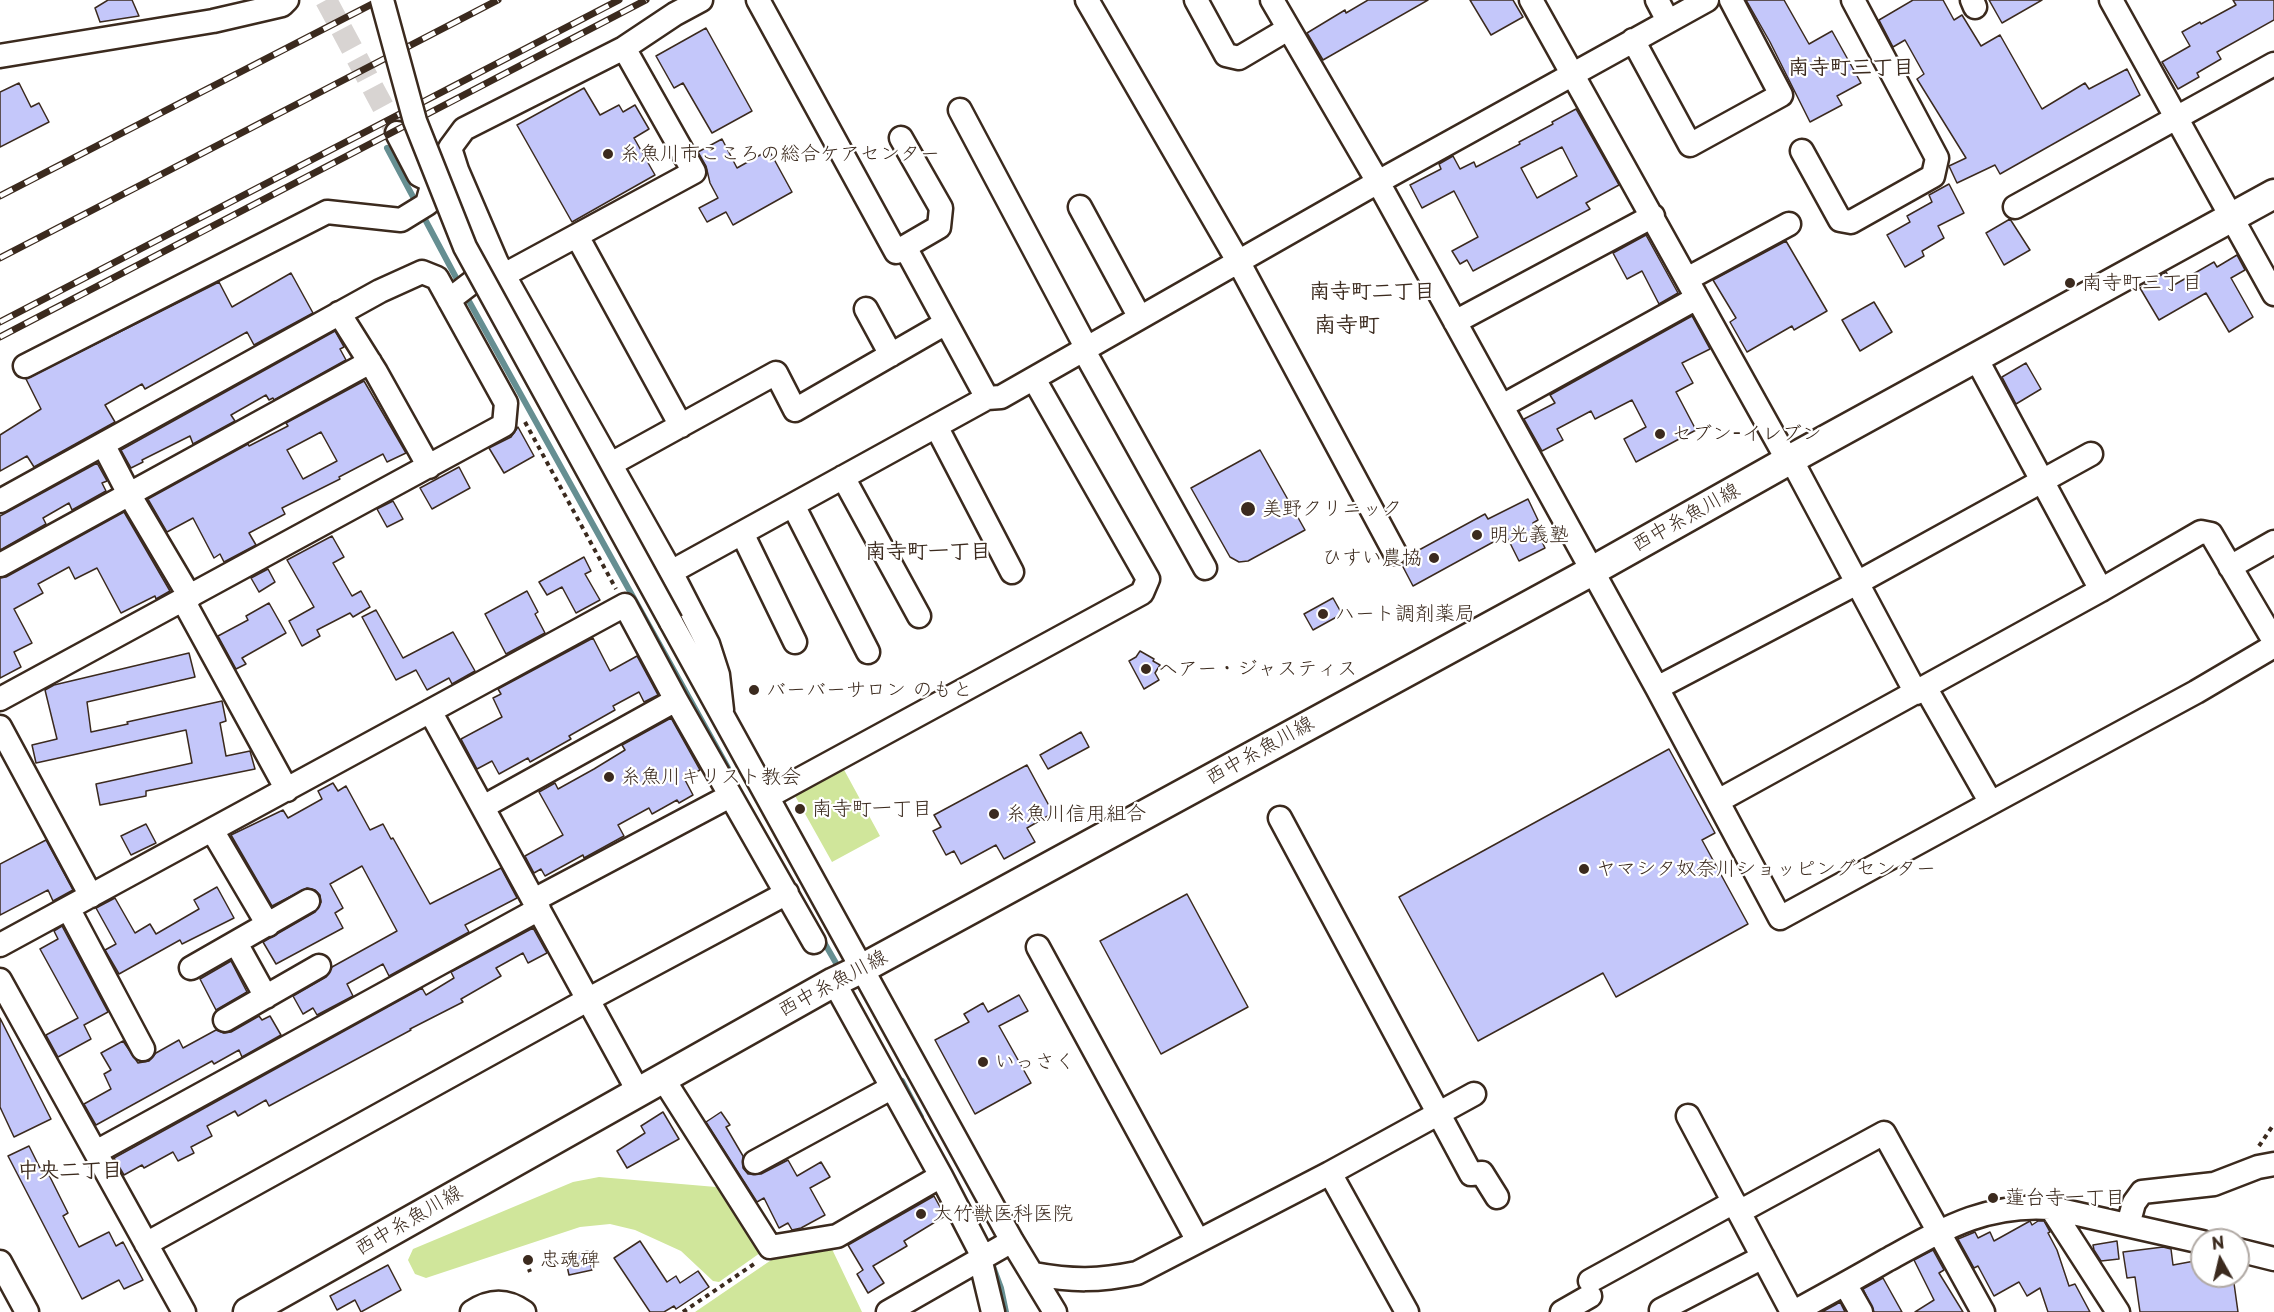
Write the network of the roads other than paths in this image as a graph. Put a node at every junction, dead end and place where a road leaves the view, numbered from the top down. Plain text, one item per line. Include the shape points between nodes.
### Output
1 (287, 0) edge
2 (382, 0) edge
3 (701, 0) edge
4 (758, 0) edge
5 (1088, 0) edge
6 (1196, 0) edge
7 (1272, 0) edge
8 (1531, 0) edge
9 (1657, 0) edge
10 (1707, 0) edge
11 (1731, 0) edge
12 (1853, 0) edge
13 (2111, 0) edge
14 (1668, 21) junction
15 (1288, 29) junction
16 (1633, 40) junction
17 (624, 48) junction
18 (2, 49) edge
19 (2274, 64) edge
20 (1573, 72) junction
21 (960, 110) dead end
22 (2176, 118) junction
23 (397, 133) tunnel mouth
24 (901, 138) dead end
25 (1802, 150) dead end
26 (457, 170) junction
27 (433, 182) junction
28 (1378, 182) junction
29 (2274, 194) edge
30 (1080, 207) dead end
31 (2015, 207) dead end
32 (1653, 216) junction
33 (2232, 217) junction
34 (1789, 224) dead end
35 (577, 236) junction
36 (904, 247) junction
37 (1238, 261) junction
38 (501, 269) junction
39 (1692, 288) junction
40 (2274, 294) edge
41 (449, 300) junction
42 (866, 309) dead end
43 (339, 313) junction
44 (1139, 316) junction
45 (1455, 322) junction
46 (946, 323) junction
47 (1085, 348) junction
48 (891, 355) junction
49 (1976, 358) junction
50 (370, 362) junction
51 (25, 366) dead end
52 (1034, 379) junction
53 (987, 398) junction
54 (1502, 406) junction
55 (681, 426) junction
56 (936, 426) junction
57 (104, 444) junction
58 (2091, 454) dead end
59 (1790, 460) junction
60 (611, 464) junction
61 (429, 467) junction
62 (843, 477) junction
63 (2042, 481) junction
64 (129, 494) junction
65 (0, 501) edge
66 (793, 505) junction
67 (742, 533) junction
68 (2274, 542) edge
69 (1395, 553) dead end
70 (0, 565) edge
71 (2230, 567) junction
72 (1205, 568) dead end
73 (1592, 571) junction
74 (671, 572) junction
75 (1012, 572) dead end
76 (1857, 584) junction
77 (2101, 590) junction
78 (186, 599) junction
79 (919, 616) dead end
80 (2274, 641) edge
81 (795, 642) dead end
82 (2274, 646) edge
83 (868, 652) dead end
84 (1658, 688) junction
85 (1921, 690) junction
86 (0, 699) edge
87 (676, 700) junction
88 (722, 710) junction
89 (430, 711) junction
90 (0, 726) edge
91 (287, 789) junction
92 (730, 796) junction
93 (769, 796) junction
94 (1718, 801) junction
95 (1991, 803) junction
96 (483, 807) junction
97 (1280, 818) dead end
98 (212, 830) junction
99 (787, 893) junction
100 (91, 896) junction
101 (308, 901) dead end
102 (537, 905) junction
103 (68, 908) junction
104 (268, 925) junction
105 (814, 942) dead end
106 (236, 943) junction
107 (0, 945) edge
108 (1038, 947) dead end
109 (319, 966) dead end
110 (191, 968) dead end
111 (863, 969) junction
112 (0, 980) edge
113 (834, 982) junction
114 (266, 997) junction
115 (589, 999) junction
116 (225, 1020) dead end
117 (143, 1049) dead end
118 (650, 1084) junction
119 (891, 1088) junction
120 (1474, 1094) dead end
121 (1439, 1113) junction
122 (1688, 1116) dead end
123 (96, 1152) junction
124 (755, 1162) dead end
125 (2274, 1164) edge
126 (1330, 1173) junction
127 (941, 1176) junction
128 (1497, 1197) dead end
129 (1736, 1207) junction
130 (2051, 1208) junction
131 (2128, 1225) junction
132 (1940, 1231) junction
133 (2190, 1239) edge
134 (1012, 1241) junction
135 (1198, 1241) junction
136 (146, 1244) junction
137 (2250, 1253) edge
138 (981, 1257) junction
139 (1763, 1257) junction
140 (2274, 1258) edge
141 (0, 1262) edge
142 (1034, 1274) junction
143 (1845, 1284) junction
144 (894, 1310) edge
145 (1661, 1310) dead end
146 (27, 1312) edge
147 (184, 1312) edge
148 (248, 1312) edge
149 (472, 1312) edge
150 (524, 1312) edge
151 (993, 1312) edge
152 (1055, 1312) edge
153 (1407, 1312) edge
154 (1562, 1312) edge
155 (1793, 1312) edge
156 (1861, 1312) edge
157 (1983, 1312) edge
158 (2118, 1312) edge

1 - 18 street via 282,5 213,21
2 - 88 street, bridge via 415,121 465,247
3 - 17 street
4 - 36 street via 896,252
5 - 37 street
6 - 15 street via 1226,55 1239,58
7 - 15 street
8 - 20 street
9 - 14 street
10 - 14 street
11 - 16 street via 1781,95 1690,145
12 - 25 street via 1937,158 1933,176 1851,222 1839,220
13 - 22 street
14 - 16 street
15 - 28 street
16 - 20 street
17 - 26 street via 464,129 450,148
17 - 35 street via 694,172
19 - 22 street
20 - 28 street
20 - 32 street
21 - 47 street
22 - 31 street
22 - 33 street
23 - 27 street via 419,175
24 - 36 street via 941,208 939,227
26 - 27 street
26 - 38 street
27 - 51 street via 427,204 401,220 327,212
28 - 37 street
28 - 45 street
29 - 33 main road, 西中糸魚川線
30 - 44 street
32 - 39 street
32 - 45 street
33 - 40 street
33 - 49 main road, 西中糸魚川線
34 - 39 street
35 - 38 street
35 - 55 street
36 - 46 street
37 - 44 street
37 - 69 street
38 - 41 street
38 - 60 street
39 - 54 street
39 - 59 street
41 - 43 street via 437,278 422,272
41 - 61 street via 506,403 504,425
42 - 48 street
43 - 50 street
43 - 57 street
44 - 47 street
45 - 54 street
46 - 48 street
46 - 53 street
47 - 52 street
47 - 72 street
48 - 55 street via 795,410 776,374
49 - 59 main road, 西中糸魚川線
49 - 63 street
50 - 61 street
50 - 64 street
52 - 53 street via 1000,397
52 - 93 street via 1148,579 1142,594
53 - 56 street
54 - 73 street
55 - 60 street
56 - 62 street
56 - 75 street
57 - 64 street
57 - 65 street
58 - 63 street
59 - 73 main road, 西中糸魚川線
59 - 76 street
60 - 74 street
61 - 78 street
62 - 66 street
62 - 79 street
63 - 76 street
63 - 77 street
64 - 70 street
64 - 78 street
66 - 67 street
66 - 83 street
67 - 74 street
67 - 81 street
68 - 71 street
71 - 77 street via 2211,534 2201,532
71 - 80 street
73 - 84 street
73 - 111 main road, 西中糸魚川線
74 - 88 street via 708,644 718,675
76 - 84 street
76 - 85 street
77 - 85 street
78 - 86 street
78 - 91 street
82 - 95 street
84 - 94 street
85 - 94 street
85 - 95 street
87 - 89 street via 625,605
87 - 92 street
87 - 96 street
88 - 93 street
89 - 91 street
89 - 96 street
90 - 100 street
91 - 98 street
92 - 99 street
92 - 102 street
93 - 111 street
94 - 95 street via 1780,918
96 - 102 street
97 - 121 street
98 - 100 street
98 - 104 street
99 - 105 street
99 - 115 street
100 - 103 street
101 - 104 street
102 - 115 street
102 - 123 street
103 - 107 street
103 - 117 street
104 - 106 street
106 - 110 street
106 - 114 street
108 - 135 street
109 - 114 street
111 - 113 main road, 西中糸魚川線
111 - 134 street
112 - 123 street
113 - 118 main road, 西中糸魚川線
113 - 119 street
114 - 116 street
115 - 118 street
115 - 136 street
118 - 127 street via 770,1247 837,1236
118 - 148 main road, 西中糸魚川線
119 - 124 street
119 - 127 street
120 - 121 street
121 - 126 street
121 - 128 street via 1471,1174 1482,1173
122 - 129 street
123 - 136 street
125 - 131 street via 2214,1184 2142,1192 2134,1203
126 - 135 street
126 - 153 street
127 - 138 street
129 - 132 street via 1884,1133
129 - 139 street
129 - 154 street via 1590,1289
130 - 131 street
130 - 132 street via 1999,1209
130 - 158 street
131 - 133 street
132 - 143 street
132 - 157 street
134 - 138 street
134 - 142 street
135 - 142 street via 1137,1273 1111,1279 1067,1280
136 - 147 street
137 - 140 street
138 - 144 street
138 - 151 street
139 - 145 street
139 - 155 street
141 - 146 street
142 - 152 street
143 - 155 street
143 - 156 street
149 - 150 street via 498,1301

